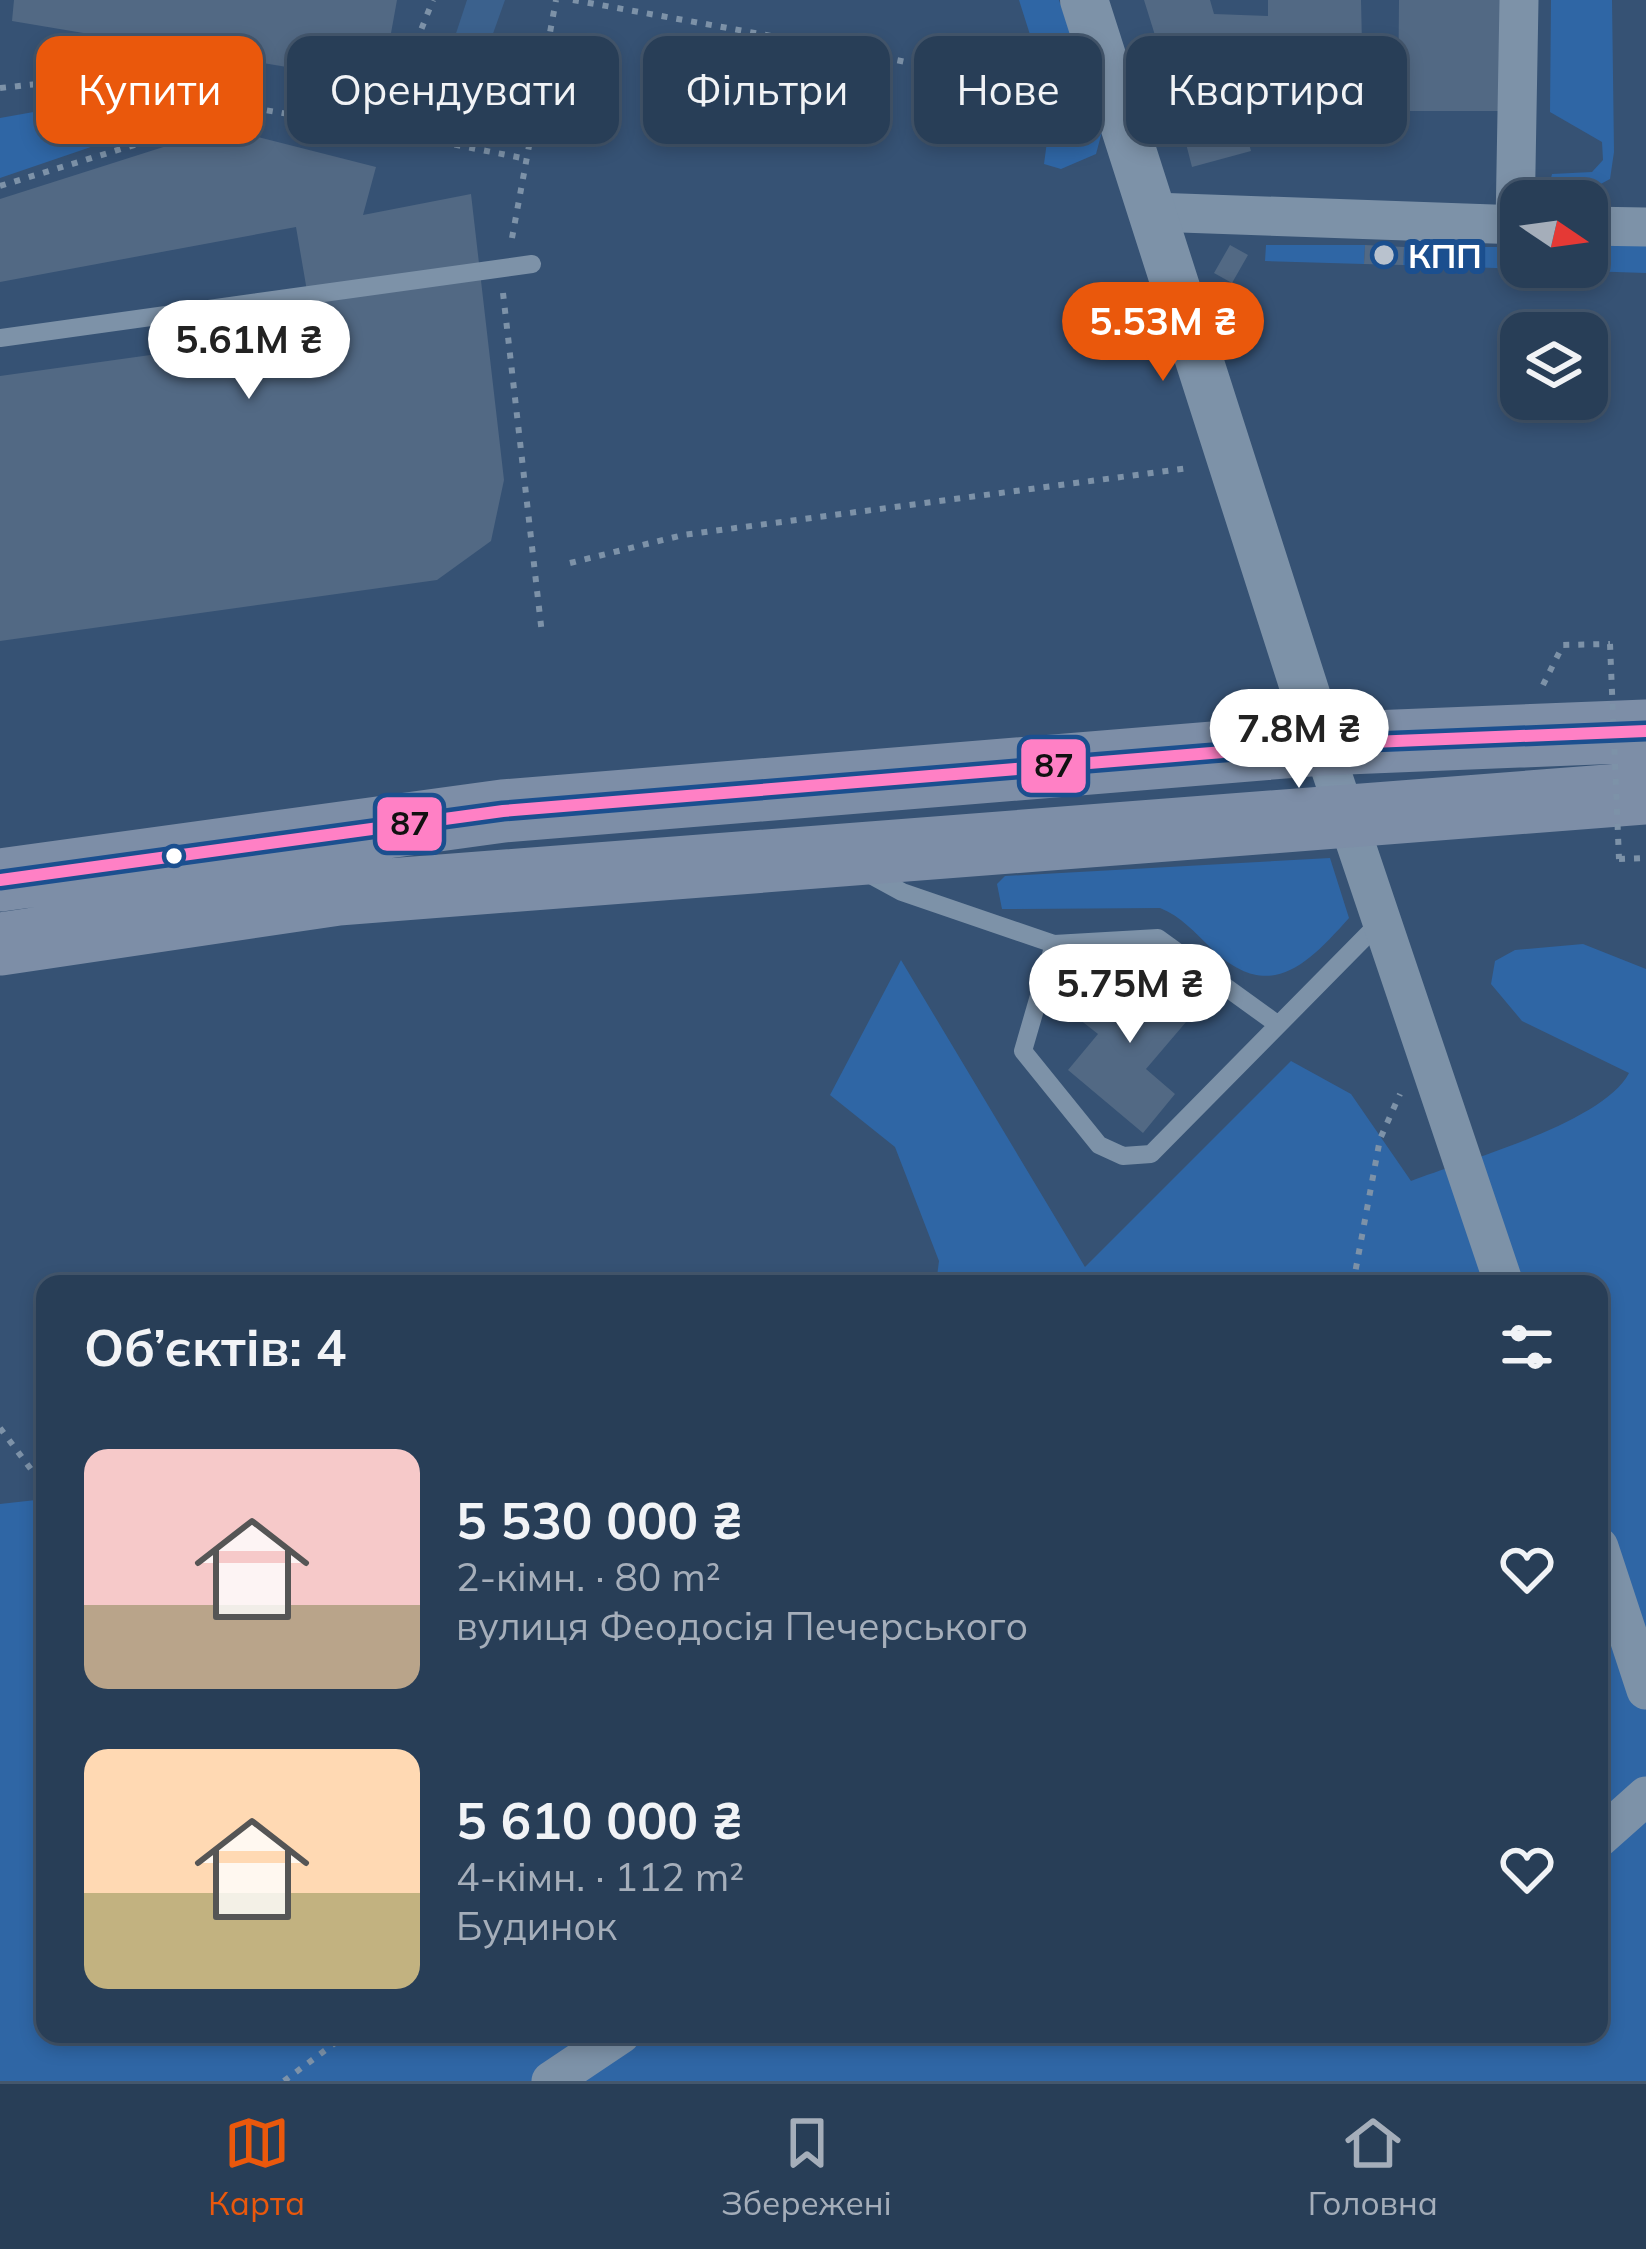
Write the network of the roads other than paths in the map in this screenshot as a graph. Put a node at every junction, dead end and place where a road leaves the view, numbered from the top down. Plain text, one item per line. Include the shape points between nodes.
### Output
1 (1084, 0) edge
2 (1519, 0) edge
3 (1518, 180) edge
4 (1153, 212) junction
5 (1500, 224) edge
6 (1608, 226) edge
7 (1646, 226) edge
8 (532, 264) dead end
9 (0, 338) edge
10 (1631, 732) edge
11 (1322, 744) junction
12 (1632, 794) edge
13 (1346, 814) junction
14 (827, 853) junction
15 (0, 880) edge
16 (1382, 920) junction
17 (0, 944) edge
18 (1054, 944) junction
19 (1277, 1024) junction
20 (1501, 1275) edge
21 (1608, 1574) edge
22 (1646, 1690) edge
23 (1646, 1796) edge
24 (1608, 1830) edge
25 (607, 2043) edge
26 (550, 2081) edge

1 - 4 street
2 - 3 street
4 - 5 street
4 - 11 street
6 - 7 street
8 - 9 lane
10 - 11 main road
11 - 13 street
11 - 15 main road via 503,812
12 - 13 main road
13 - 14 main road
13 - 16 street
14 - 17 main road via 338,894
14 - 18 lane via 902,892
16 - 19 lane
16 - 20 street
18 - 19 lane via 1158,938
18 - 19 lane via 1023,1051 1099,1145 1123,1156 1151,1154
21 - 22 street
23 - 24 street
25 - 26 street

